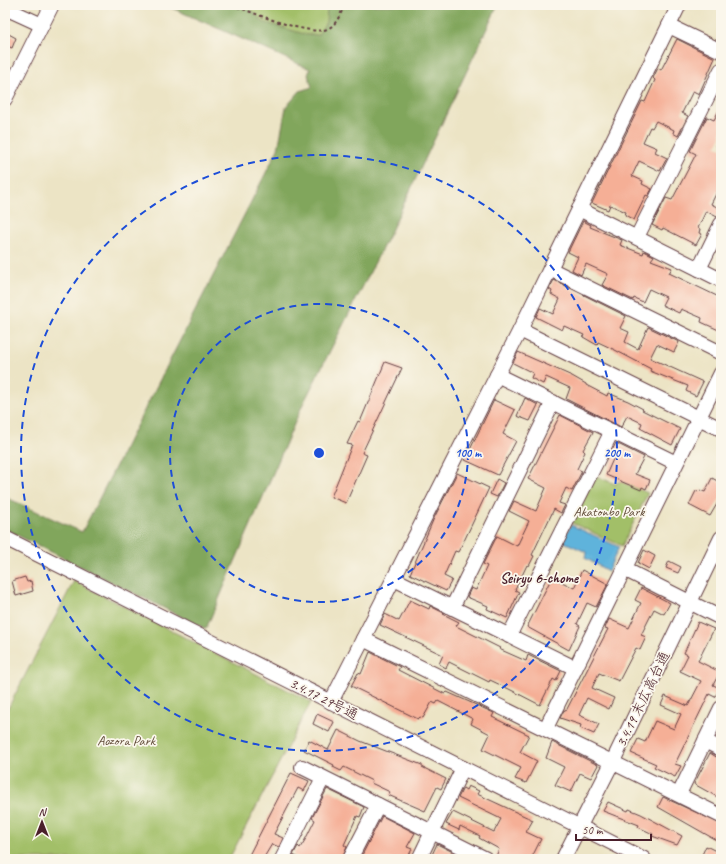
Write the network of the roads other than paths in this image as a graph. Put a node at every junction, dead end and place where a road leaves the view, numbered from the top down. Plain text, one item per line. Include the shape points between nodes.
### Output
1 (52, 5) edge
2 (679, 5) edge
3 (5, 8) edge
4 (42, 25) junction
5 (669, 26) junction
6 (721, 51) edge
7 (721, 70) edge
8 (5, 99) edge
9 (580, 209) junction
10 (721, 224) edge
11 (637, 237) junction
12 (550, 269) junction
13 (699, 269) junction
14 (721, 280) edge
15 (520, 330) junction
16 (721, 353) edge
17 (721, 373) edge
18 (497, 375) junction
19 (553, 402) junction
20 (698, 417) junction
21 (721, 429) edge
22 (612, 431) junction
23 (676, 463) junction
24 (5, 538) edge
25 (721, 538) edge
26 (624, 570) junction
27 (394, 579) junction
28 (690, 603) junction
29 (452, 608) junction
30 (721, 618) edge
31 (509, 636) junction
32 (363, 639) junction
33 (575, 668) junction
34 (331, 702) junction
35 (721, 708) edge
36 (546, 728) junction
37 (705, 741) junction
38 (721, 749) edge
39 (613, 761) junction
40 (302, 767) dead end
41 (463, 768) junction
42 (323, 778) junction
43 (679, 794) junction
44 (378, 805) junction
45 (721, 816) edge
46 (580, 827) junction
47 (433, 832) junction
48 (282, 859) edge
49 (350, 859) edge
50 (419, 859) edge
51 (486, 859) edge
52 (563, 859) edge
53 (644, 859) edge

1 - 4 street
2 - 5 street
3 - 4 street
4 - 8 street
5 - 6 street
5 - 9 street
7 - 11 street
9 - 11 street
9 - 12 street
10 - 13 street
11 - 13 street
12 - 15 street
12 - 16 street
13 - 14 street
15 - 18 street
15 - 20 street
17 - 20 street
18 - 19 street
18 - 27 street
19 - 22 street
19 - 29 street
20 - 21 street
20 - 23 street
22 - 23 street
22 - 31 street
23 - 26 street
24 - 34 street, 3.4.17 29号通
25 - 28 street, 3.4.19 末広高台通
26 - 28 street
26 - 33 street
27 - 29 street
27 - 32 street
28 - 30 street
28 - 39 street, 3.4.19 末広高台通
29 - 31 street
31 - 33 street
32 - 34 street
32 - 36 street
33 - 36 street
34 - 41 street, 3.4.17 29号通
35 - 37 street
36 - 39 street
37 - 38 street
37 - 43 street
39 - 43 street
39 - 46 street, 3.4.19 末広高台通
40 - 42 street
41 - 46 street, 3.4.17 29号通
41 - 47 street
42 - 44 street
42 - 48 street
43 - 45 street
44 - 47 street
44 - 49 street
46 - 52 street, 3.4.19 末広高台通
46 - 53 street, 3.4.17 29号通
47 - 50 street
47 - 51 street

